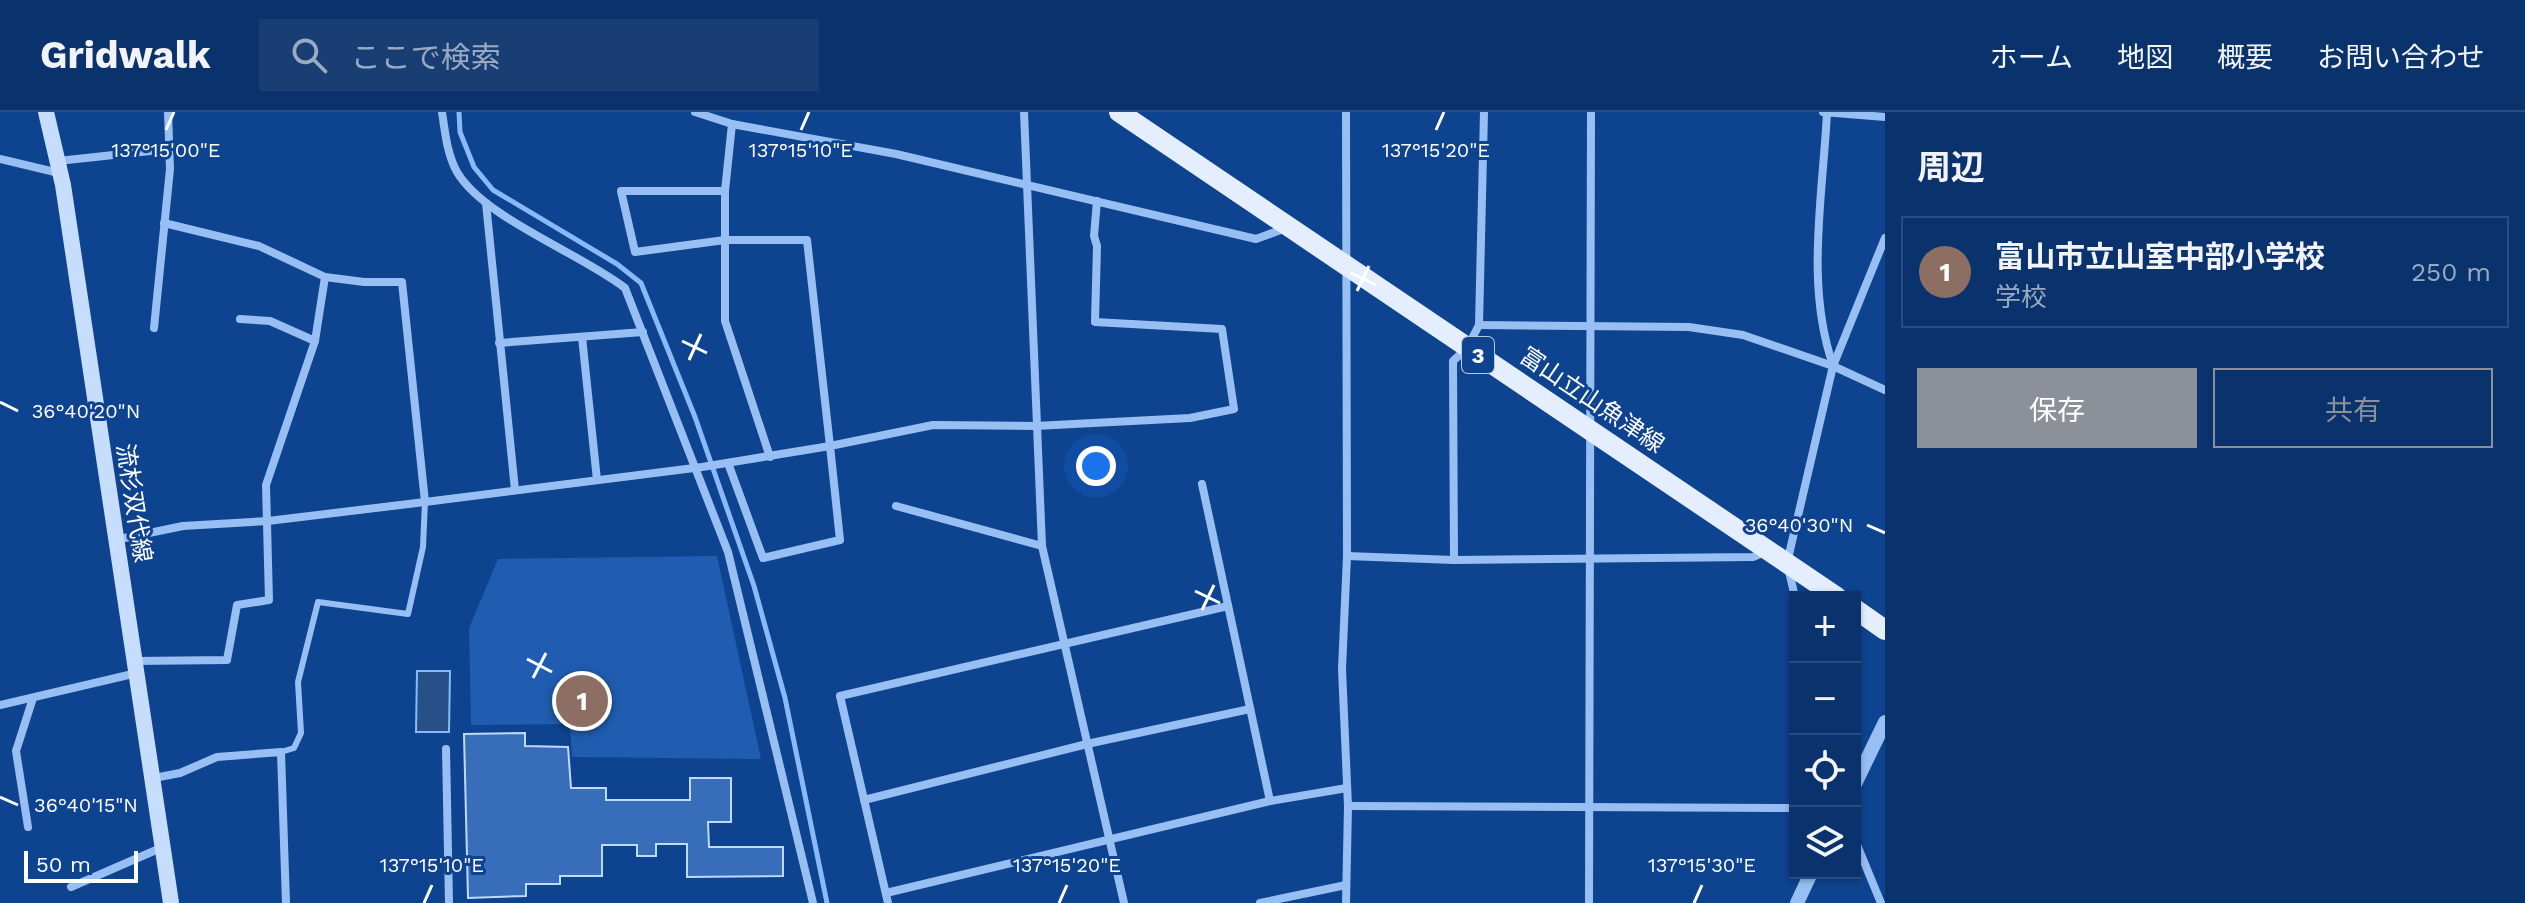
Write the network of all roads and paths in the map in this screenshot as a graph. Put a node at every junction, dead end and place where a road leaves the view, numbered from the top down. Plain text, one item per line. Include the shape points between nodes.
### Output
1 (46, 112) edge
2 (168, 112) edge
3 (442, 112) edge
4 (695, 112) edge
5 (1024, 112) edge
6 (1119, 112) edge
7 (1346, 112) edge
8 (1484, 112) edge
9 (1591, 112) edge
10 (1826, 112) edge
11 (1885, 117) edge
12 (732, 124) junction
13 (169, 149) junction
14 (0, 159) edge
15 (58, 167) junction
16 (1027, 184) junction
17 (725, 191) junction
18 (1097, 201) junction
19 (486, 203) junction
20 (164, 223) junction
21 (1288, 228) junction
22 (1885, 238) edge
23 (725, 240) junction
24 (1347, 266) junction
25 (325, 277) junction
26 (240, 319) dead end
27 (1479, 325) junction
28 (154, 328) dead end
29 (1592, 328) junction
30 (643, 332) junction
31 (582, 337) junction
32 (315, 341) junction
33 (499, 343) junction
34 (1467, 348) junction
35 (1833, 366) junction
36 (1885, 390) edge
37 (1035, 426) junction
38 (1589, 429) junction
39 (830, 446) junction
40 (770, 457) junction
41 (725, 464) junction
42 (700, 467) junction
43 (597, 480) junction
44 (1202, 484) dead end
45 (515, 490) junction
46 (425, 502) junction
47 (896, 506) dead end
48 (268, 521) junction
49 (115, 540) junction
50 (1042, 546) junction
51 (1769, 551) junction
52 (1347, 556) junction
53 (1454, 560) junction
54 (1591, 560) junction
55 (1787, 563) junction
56 (1794, 591) edge
57 (1828, 591) edge
58 (1228, 606) junction
59 (1861, 613) edge
60 (1885, 630) edge
61 (1066, 645) junction
62 (136, 667) junction
63 (33, 698) junction
64 (0, 705) edge
65 (1250, 709) junction
66 (1885, 722) edge
67 (1087, 744) junction
68 (446, 749) dead end
69 (281, 752) junction
70 (1861, 772) edge
71 (154, 778) junction
72 (1347, 788) junction
73 (864, 800) junction
74 (1270, 801) junction
75 (1348, 806) junction
76 (1589, 806) junction
77 (1789, 808) edge
78 (28, 827) dead end
79 (1111, 841) junction
80 (163, 846) junction
81 (1861, 855) edge
82 (1808, 879) edge
83 (1346, 885) junction
84 (71, 887) dead end
85 (887, 898) edge
86 (171, 903) edge
87 (286, 903) edge
88 (449, 903) edge
89 (813, 903) edge
90 (1124, 903) edge
91 (1260, 903) edge
92 (1346, 903) edge
93 (1589, 903) edge
94 (1797, 903) edge
95 (1881, 903) edge

1 - 15 main road, 流杉双代線
2 - 13 street
3 - 19 street via 458,173
4 - 12 street
5 - 16 street
6 - 21 main road, 富山立山魚津線 / 3
7 - 24 street
8 - 27 street
9 - 29 street
10 - 11 street
10 - 35 street via 1817,260 1824,338
12 - 16 street
12 - 17 street
13 - 15 street
13 - 20 street
14 - 15 street
15 - 49 main road, 流杉双代線
16 - 18 street
16 - 37 street
17 - 23 street
17 - 23 street via 621,191 635,252
18 - 21 street via 1256,239
18 - 37 street via 1095,322 1222,329 1234,409 1190,418
19 - 30 street via 625,288
19 - 33 street
20 - 25 street via 259,246
20 - 28 street
21 - 24 main road, 富山立山魚津線 / 3
22 - 35 street
23 - 39 street via 807,240
23 - 40 street via 725,321
24 - 34 main road, 富山立山魚津線 / 3
24 - 52 street
25 - 32 street
25 - 46 street via 402,282
26 - 32 street via 270,321
27 - 29 street
27 - 34 street
29 - 35 street via 1689,327 1743,335
29 - 38 street
30 - 31 street
30 - 42 street
31 - 33 street
31 - 43 street
32 - 48 street via 266,485
33 - 45 street
34 - 38 main road, 富山立山魚津線 / 3
34 - 53 street via 1453,361
35 - 36 street
35 - 55 street
37 - 39 street via 933,425
37 - 50 street
38 - 51 main road, 富山立山魚津線 / 3
38 - 54 street
39 - 40 street
39 - 41 street via 840,540 763,558
40 - 41 street
41 - 42 street
42 - 43 street
42 - 89 street via 728,552
43 - 45 street
44 - 58 street
45 - 46 street
46 - 48 street
46 - 69 lane via 423,547 408,614 318,602 298,682 301,733 294,748
47 - 50 street
48 - 49 street via 183,526
48 - 62 street via 269,600 237,605 227,660
49 - 62 main road, 流杉双代線
50 - 61 street
51 - 54 street via 1753,557
51 - 55 main road, 富山立山魚津線 / 3
52 - 53 street
52 - 72 street via 1342,669
53 - 54 street
54 - 76 street
55 - 56 street
55 - 57 main road, 富山立山魚津線 / 3
58 - 61 street
58 - 65 street
59 - 60 main road
61 - 67 street
61 - 73 street via 840,696
62 - 63 street
62 - 71 main road, 流杉双代線
63 - 64 street
63 - 78 street via 16,751
65 - 67 street
65 - 74 street
66 - 70 street
67 - 73 street
67 - 79 street
68 - 88 street
69 - 71 street via 217,757
69 - 87 street
71 - 80 main road, 流杉双代線
72 - 74 street
72 - 75 street
73 - 85 street
74 - 79 street
75 - 76 street
75 - 83 street
76 - 77 street
76 - 93 street
79 - 85 street
79 - 90 street
80 - 84 street
80 - 86 main road, 流杉双代線
81 - 95 street
82 - 94 street
83 - 91 street
83 - 92 street

